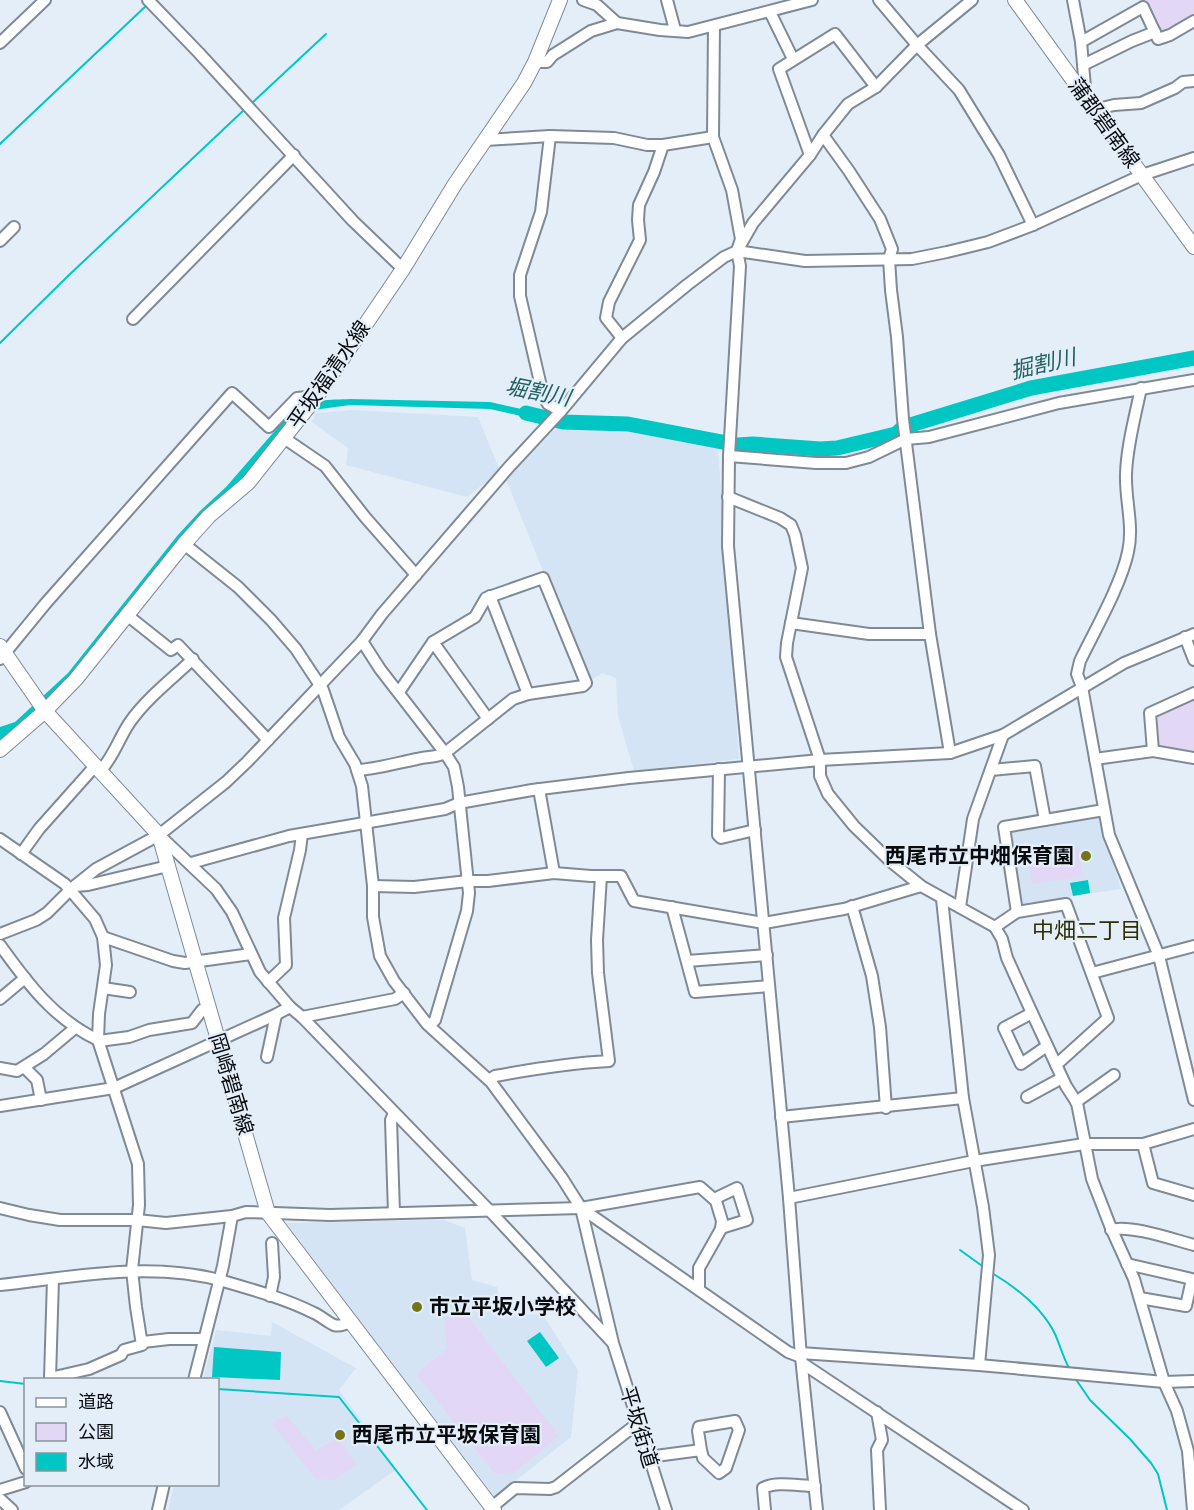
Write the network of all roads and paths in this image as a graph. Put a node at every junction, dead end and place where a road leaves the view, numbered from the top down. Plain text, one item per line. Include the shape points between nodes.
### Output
1 (45, 0) edge
2 (148, 0) edge
3 (560, 0) edge
4 (583, 0) edge
5 (667, 0) edge
6 (812, 0) edge
7 (879, 0) edge
8 (972, 0) edge
9 (1015, 0) edge
10 (1073, 0) edge
11 (1139, 4) edge
12 (770, 12) junction
13 (1194, 21) edge
14 (617, 23) junction
15 (714, 26) junction
16 (675, 30) junction
17 (1155, 32) junction
18 (1081, 42) junction
19 (0, 43) edge
20 (917, 45) junction
21 (793, 59) junction
22 (535, 62) junction
23 (1083, 65) junction
24 (1194, 81) edge
25 (876, 87) junction
26 (1086, 98) junction
27 (1095, 110) junction
28 (823, 135) junction
29 (550, 136) junction
30 (713, 137) junction
31 (486, 140) junction
32 (663, 145) junction
33 (294, 155) junction
34 (810, 155) junction
35 (1194, 158) edge
36 (1142, 175) junction
37 (1033, 225) junction
38 (14, 227) dead end
39 (0, 241) edge
40 (1194, 247) edge
41 (737, 250) junction
42 (890, 259) junction
43 (403, 269) junction
44 (133, 319) dead end
45 (622, 338) junction
46 (1194, 380) edge
47 (1141, 388) junction
48 (316, 396) junction
49 (561, 411) junction
50 (284, 438) junction
51 (906, 439) junction
52 (729, 456) junction
53 (728, 497) junction
54 (184, 544) junction
55 (416, 575) junction
56 (489, 596) junction
57 (127, 615) junction
58 (791, 623) junction
59 (930, 634) junction
60 (1190, 635) edge
61 (362, 641) junction
62 (433, 642) junction
63 (2, 653) edge
64 (194, 660) junction
65 (1194, 660) edge
66 (320, 685) junction
67 (1082, 687) junction
68 (399, 692) junction
69 (1194, 693) edge
70 (528, 694) junction
71 (42, 707) junction
72 (488, 719) junction
73 (1003, 735) junction
74 (268, 740) junction
75 (0, 750) edge
76 (1153, 752) junction
77 (445, 753) junction
78 (950, 753) junction
79 (1194, 758) edge
80 (1095, 759) junction
81 (820, 760) junction
82 (749, 766) junction
83 (98, 767) junction
84 (357, 770) junction
85 (719, 770) junction
86 (991, 770) junction
87 (539, 789) junction
88 (459, 803) junction
89 (1104, 810) junction
90 (1045, 820) junction
91 (367, 823) junction
92 (755, 830) junction
93 (302, 834) junction
94 (159, 835) junction
95 (0, 839) edge
96 (21, 854) junction
97 (191, 863) junction
98 (168, 866) junction
99 (554, 873) junction
100 (601, 876) junction
101 (468, 881) junction
102 (373, 886) junction
103 (921, 886) junction
104 (73, 888) junction
105 (942, 899) junction
106 (852, 906) junction
107 (672, 907) junction
108 (960, 907) junction
109 (1017, 912) junction
110 (764, 923) junction
111 (995, 927) junction
112 (0, 934) edge
113 (103, 937) junction
114 (0, 945) edge
115 (1194, 946) edge
116 (251, 954) junction
117 (767, 955) junction
118 (1159, 956) junction
119 (687, 961) junction
120 (195, 962) junction
121 (1092, 973) junction
122 (25, 978) junction
123 (268, 981) junction
124 (770, 986) junction
125 (103, 988) junction
126 (130, 992) dead end
127 (404, 993) junction
128 (0, 999) edge
129 (290, 1007) junction
130 (208, 1009) junction
131 (1032, 1013) junction
132 (276, 1015) junction
133 (302, 1017) junction
134 (430, 1025) junction
135 (75, 1028) junction
136 (98, 1040) junction
137 (218, 1041) junction
138 (1047, 1046) junction
139 (267, 1057) dead end
140 (1056, 1065) junction
141 (24, 1067) junction
142 (0, 1068) edge
143 (1113, 1075) dead end
144 (1062, 1078) junction
145 (489, 1080) junction
146 (114, 1088) junction
147 (1027, 1096) dead end
148 (963, 1098) junction
149 (41, 1100) junction
150 (1194, 1100) edge
151 (1076, 1102) junction
152 (0, 1106) edge
153 (886, 1108) junction
154 (394, 1113) junction
155 (781, 1117) junction
156 (1194, 1129) edge
157 (1084, 1144) junction
158 (1143, 1144) junction
159 (974, 1161) junction
160 (1194, 1195) edge
161 (789, 1198) junction
162 (714, 1199) junction
163 (0, 1208) edge
164 (581, 1208) junction
165 (489, 1210) junction
166 (268, 1213) junction
167 (394, 1213) junction
168 (232, 1216) junction
169 (137, 1220) junction
170 (721, 1228) junction
171 (1111, 1230) junction
172 (272, 1243) dead end
173 (1194, 1245) edge
174 (1127, 1264) junction
175 (132, 1270) junction
176 (53, 1279) junction
177 (219, 1280) junction
178 (0, 1285) edge
179 (699, 1289) junction
180 (270, 1296) junction
181 (1140, 1298) junction
182 (337, 1303) junction
183 (315, 1313) junction
184 (351, 1321) junction
185 (204, 1340) junction
186 (143, 1342) junction
187 (613, 1343) junction
188 (801, 1358) junction
189 (979, 1365) junction
190 (194, 1378) edge
191 (1194, 1378) edge
192 (1164, 1382) junction
193 (0, 1412) edge
194 (877, 1412) junction
195 (638, 1423) junction
196 (701, 1450) junction
197 (648, 1457) junction
198 (24, 1465) edge
199 (24, 1483) edge
200 (164, 1486) edge
201 (815, 1486) junction
202 (0, 1490) edge
203 (1193, 1492) edge
204 (0, 1499) edge
205 (493, 1508) edge
206 (12, 1510) edge
207 (158, 1510) edge
208 (666, 1510) edge
209 (765, 1510) edge
210 (818, 1510) edge
211 (879, 1510) edge
212 (1023, 1510) edge
213 (1193, 1510) edge

1 - 19 street
2 - 33 street
3 - 22 main road, 平坂福清水線
4 - 14 street via 597,5
5 - 16 street
6 - 12 street
7 - 20 street
8 - 20 street
9 - 26 main road, 蒲郡碧南線
10 - 18 street
11 - 17 street
11 - 18 street
12 - 15 street
12 - 21 street
13 - 17 street via 1158,39
14 - 16 street
14 - 22 street via 591,31 547,62
15 - 16 street via 688,32
15 - 30 street
17 - 23 street
18 - 23 street
20 - 25 street
20 - 37 street via 959,90 999,155
21 - 25 street via 835,34
21 - 34 street via 779,69
22 - 31 main road, 平坂福清水線
23 - 26 street
24 - 27 street via 1183,82 1141,103
25 - 28 street via 848,104
26 - 27 main road, 蒲郡碧南線
27 - 36 main road, 蒲郡碧南線
28 - 34 street
28 - 42 street via 880,219 892,249
29 - 31 street
29 - 32 street via 614,138
29 - 49 street via 545,192 520,275 520,296 543,395 548,404
30 - 32 street
30 - 41 street via 732,190 741,239
31 - 43 main road, 平坂福清水線
32 - 45 street via 639,205 640,240 609,302 606,318
33 - 43 street
33 - 44 street
34 - 41 street via 753,223
35 - 36 street
36 - 37 street
36 - 40 main road, 蒲郡碧南線
37 - 42 street via 988,243 912,259
38 - 39 street
41 - 42 street via 805,261
41 - 45 street via 724,256
41 - 52 street via 740,266
42 - 51 street
43 - 48 main road, 平坂福清水線
45 - 49 street
46 - 47 street
47 - 51 street
47 - 67 street via 1126,476 1128,552 1080,661 1077,674
48 - 50 main road, 平坂福清水線
48 - 63 street via 297,398 269,427 232,393
49 - 55 street
50 - 54 main road, 平坂福清水線 via 248,483 209,516
50 - 55 street via 325,466
51 - 52 street via 846,463
51 - 59 street
52 - 53 street
53 - 58 street via 791,525 802,568
53 - 82 street
54 - 57 main road, 平坂福清水線
54 - 66 street via 238,587 271,620
55 - 61 street
56 - 62 street via 475,617
56 - 70 street
56 - 70 street via 543,578 586,683
57 - 64 street via 160,643 171,650 178,645
57 - 71 main road, 平坂福清水線 via 76,679
58 - 59 street via 868,634
58 - 81 street via 786,657
59 - 78 street
60 - 65 street
60 - 67 street via 1124,663
61 - 66 street
61 - 68 street
62 - 68 street
62 - 72 street
63 - 71 main road, 岡崎碧南線
64 - 74 street
64 - 83 street via 146,703 114,753
66 - 74 street
66 - 84 street via 339,737
67 - 73 street
67 - 80 street
68 - 77 street
69 - 76 street via 1150,713
70 - 72 street via 513,699
71 - 75 main road
71 - 83 main road, 岡崎碧南線
72 - 77 street
73 - 78 street
73 - 86 street
74 - 94 street via 226,782
76 - 79 street
76 - 80 street
77 - 84 street via 436,758
77 - 88 street via 454,767
78 - 81 street
80 - 89 street
81 - 82 street
81 - 103 street via 820,776 828,794 861,833
82 - 85 street
82 - 92 street
83 - 94 main road, 岡崎碧南線
83 - 96 street via 39,829
84 - 91 street
85 - 87 street
85 - 92 street via 718,835 721,838
86 - 90 street via 1035,766
86 - 108 street via 973,819
87 - 88 street
87 - 99 street
88 - 91 street
88 - 101 street
89 - 90 street
89 - 118 street via 1109,835
90 - 109 street via 1004,827
91 - 93 street
91 - 102 street
92 - 110 street
93 - 97 street
93 - 123 street via 285,918 286,965
94 - 97 street
94 - 98 main road, 岡崎碧南線
94 - 104 street via 96,869
95 - 96 street
96 - 104 street
97 - 116 street via 225,901
98 - 104 street
98 - 120 main road, 岡崎碧南線
99 - 100 street
99 - 101 street
100 - 107 street via 621,876 634,902
100 - 145 street via 598,974 609,1061 573,1063
101 - 102 street via 414,887
101 - 134 street via 464,919 435,1020
102 - 127 street via 373,918 380,956
103 - 105 street
103 - 106 street
104 - 112 street via 47,914
104 - 113 street
105 - 108 street
105 - 148 street
106 - 110 street
106 - 153 street via 872,976
107 - 110 street
107 - 119 street
108 - 111 street
109 - 111 street
109 - 121 street via 1066,904
110 - 117 street
111 - 131 street
113 - 120 street via 173,961
113 - 125 street
114 - 122 street
115 - 118 street
116 - 120 street
116 - 123 street
117 - 119 street
117 - 124 street
118 - 121 street
118 - 150 street
119 - 124 street via 695,992
120 - 130 main road, 岡崎碧南線
121 - 140 street via 1108,1018
122 - 128 street
122 - 135 street
123 - 129 street
124 - 155 street
125 - 126 street
125 - 136 street
127 - 133 street via 395,999
127 - 134 street
129 - 132 street
129 - 133 street
130 - 136 street via 202,1010 192,1023
130 - 137 main road, 岡崎碧南線
131 - 138 street
131 - 138 street via 1004,1028 1021,1064
132 - 137 street
132 - 139 street
133 - 154 street
134 - 145 street
135 - 136 street
135 - 141 street
136 - 146 street
137 - 146 street
137 - 166 main road, 岡崎碧南線
138 - 140 street
140 - 144 street
141 - 142 street via 17,1071
141 - 149 street via 37,1080
143 - 151 street
144 - 147 street
144 - 151 street
145 - 164 street
146 - 149 street
146 - 169 street via 138,1164
148 - 153 street
148 - 159 street
149 - 152 street
151 - 157 street
153 - 155 street
154 - 165 street
154 - 167 street
155 - 161 street
156 - 158 street
157 - 158 street
157 - 159 street
157 - 171 street
158 - 160 street via 1153,1183
159 - 161 street
159 - 189 street via 989,1254
161 - 188 street
162 - 164 street via 700,1187
162 - 170 street
162 - 170 street via 737,1188 747,1220
163 - 169 street via 60,1220
164 - 165 street
164 - 179 street
164 - 187 street, 平坂街道
165 - 167 street
165 - 187 street
166 - 167 street
166 - 168 street
166 - 182 main road, 岡崎碧南線
168 - 169 street via 166,1223
168 - 177 street
169 - 175 street
170 - 179 street via 699,1268
171 - 173 street via 1145,1232
171 - 174 street
172 - 180 street via 274,1277
174 - 181 street
174 - 181 street via 1192,1279 1186,1306
175 - 176 street
175 - 177 street via 176,1272
175 - 186 street
176 - 178 street
176 - 186 street via 50,1378 89,1369
177 - 180 street
177 - 185 street
179 - 188 street
180 - 183 street
181 - 192 street
182 - 183 street via 322,1314
182 - 184 main road, 岡崎碧南線
183 - 184 street via 333,1324
184 - 205 main road, 岡崎碧南線
185 - 186 street
185 - 190 street
187 - 195 street, 平坂街道
188 - 189 street
188 - 194 street
188 - 201 street
189 - 192 street
191 - 192 street
192 - 203 street via 1188,1451
193 - 198 street
194 - 211 street via 882,1440 877,1450
194 - 212 street
195 - 197 street, 平坂街道
195 - 205 street via 556,1487 515,1488
196 - 196 street via 699,1427 735,1421 739,1430 726,1468 719,1473
196 - 197 street
197 - 208 street, 平坂街道
199 - 202 street
200 - 207 street
201 - 209 street via 765,1487
201 - 210 street
203 - 213 street
204 - 206 street

